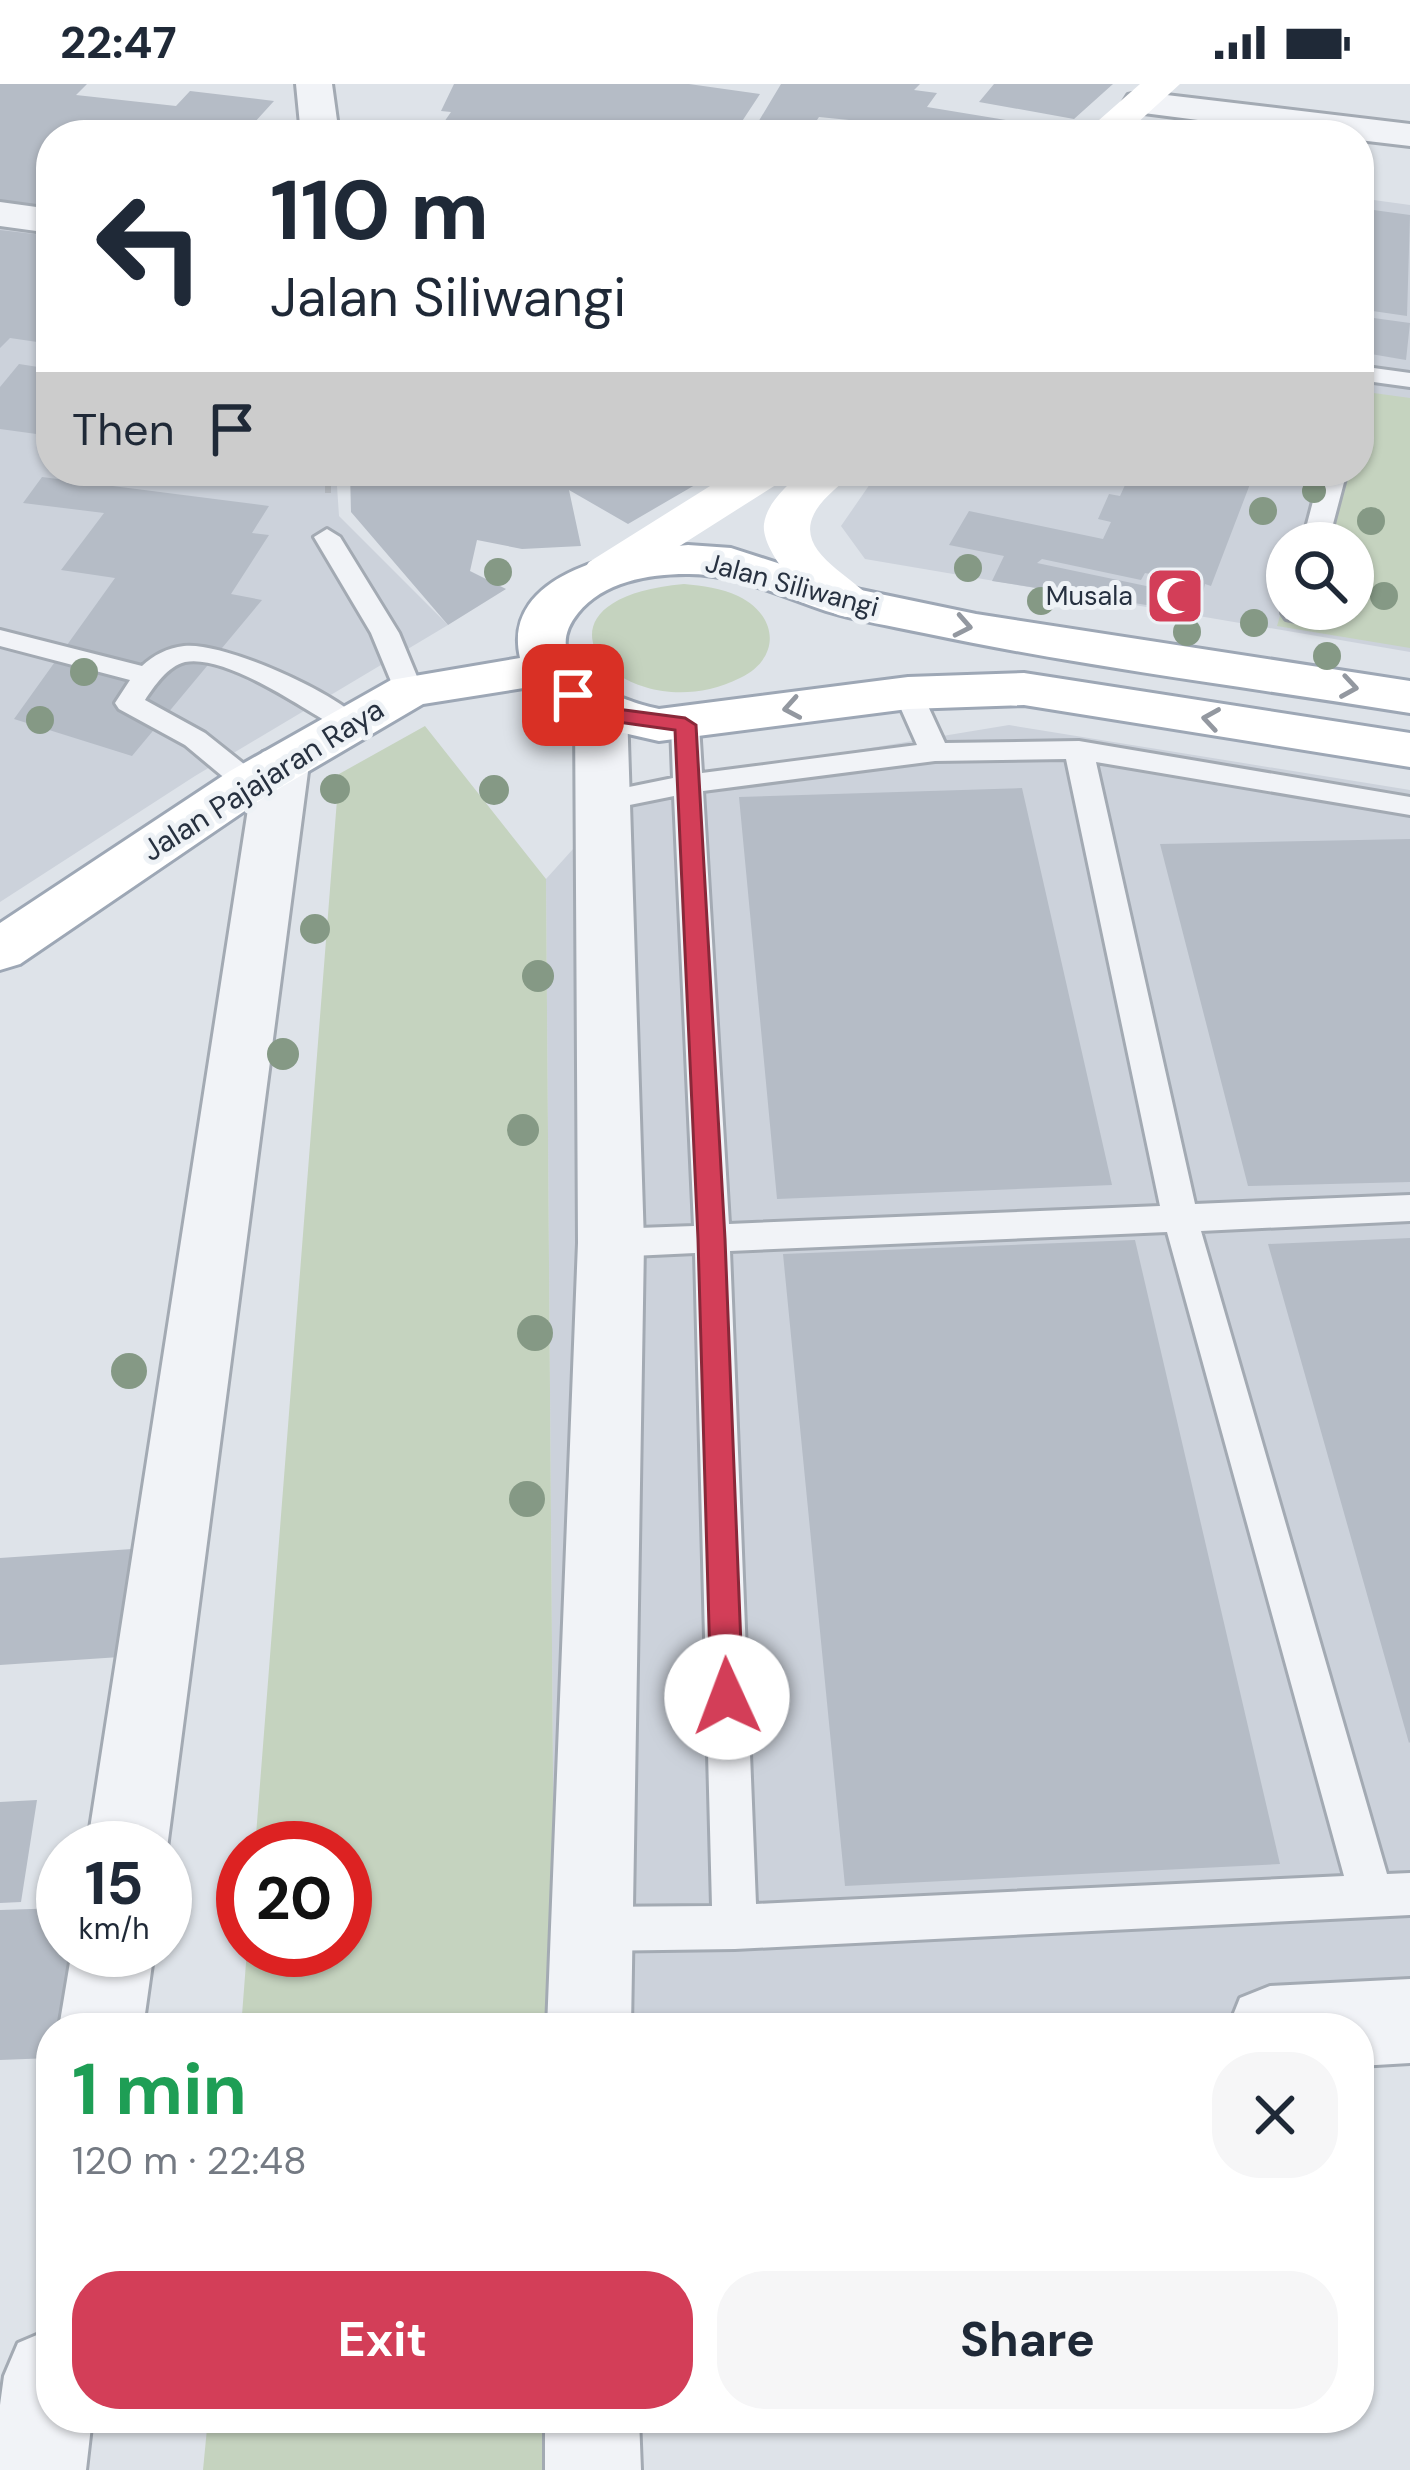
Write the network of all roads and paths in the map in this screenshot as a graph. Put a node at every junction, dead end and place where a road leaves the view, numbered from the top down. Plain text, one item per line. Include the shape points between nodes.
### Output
1 (314, 84) edge
2 (1185, 84) edge
3 (1152, 94) edge
4 (1410, 112) edge
5 (318, 120) edge
6 (1120, 120) edge
7 (1316, 120) edge
8 (1374, 129) edge
9 (1410, 135) edge
10 (0, 214) edge
11 (36, 219) edge
12 (1374, 376) edge
13 (1410, 380) edge
14 (742, 486) edge
15 (815, 486) edge
16 (1330, 486) edge
17 (1321, 522) edge
18 (327, 538) dead end
19 (606, 572) junction
20 (849, 602) junction
21 (0, 638) edge
22 (147, 676) junction
23 (574, 689) junction
24 (409, 691) junction
25 (908, 694) junction
26 (1410, 697) edge
27 (349, 722) junction
28 (685, 725) junction
29 (1079, 750) junction
30 (1410, 750) edge
31 (934, 752) junction
32 (266, 774) junction
33 (687, 784) junction
34 (600, 802) junction
35 (1410, 806) edge
36 (0, 950) edge
37 (1410, 1208) edge
38 (1180, 1217) junction
39 (712, 1239) junction
40 (611, 1243) junction
41 (130, 1821) edge
42 (1390, 1894) edge
43 (735, 1927) junction
44 (591, 1929) junction
45 (108, 1977) edge
46 (103, 2013) edge
47 (589, 2013) edge
48 (1410, 2021) edge
49 (1374, 2023) edge
50 (43, 2433) edge
51 (592, 2433) edge
52 (38, 2470) edge
53 (593, 2470) edge

1 - 5 street
2 - 4 street
3 - 6 main road
3 - 7 street
8 - 9 street
10 - 11 street
12 - 13 lane
14 - 19 main road
15 - 20 main road via 790,514 787,538 803,564
16 - 17 lane
18 - 24 lane via 385,633
19 - 20 main road, Jalan Siliwangi via 646,562 731,563
19 - 23 main road, Jalan Siliwangi via 551,612 542,640
20 -> 26 main road, Jalan Siliwangi
21 - 22 lane
22 - 27 lane via 168,658 200,653
22 - 32 lane via 129,703 134,710
23 - 24 main road, Jalan Pajajaran Raya
23 - 28 main road via 659,724
23 - 34 street
24 - 27 main road, Jalan Pajajaran Raya
25 -> 28 main road
30 -> 25 main road via 1024,689
25 - 31 lane
27 - 32 main road, Jalan Pajajaran Raya
28 - 33 lane
29 - 31 lane
29 - 35 lane
29 - 38 lane
31 - 33 lane
32 - 36 main road, Jalan Pajajaran Raya
32 - 41 street
33 - 34 lane
33 - 39 lane
34 - 40 street
37 - 38 lane
38 - 39 lane
38 - 42 lane
39 - 40 lane
39 - 43 lane
40 - 44 street
42 - 43 lane
43 - 44 lane
44 - 47 street
45 - 46 street
48 - 49 street
50 - 52 street
51 - 53 street

